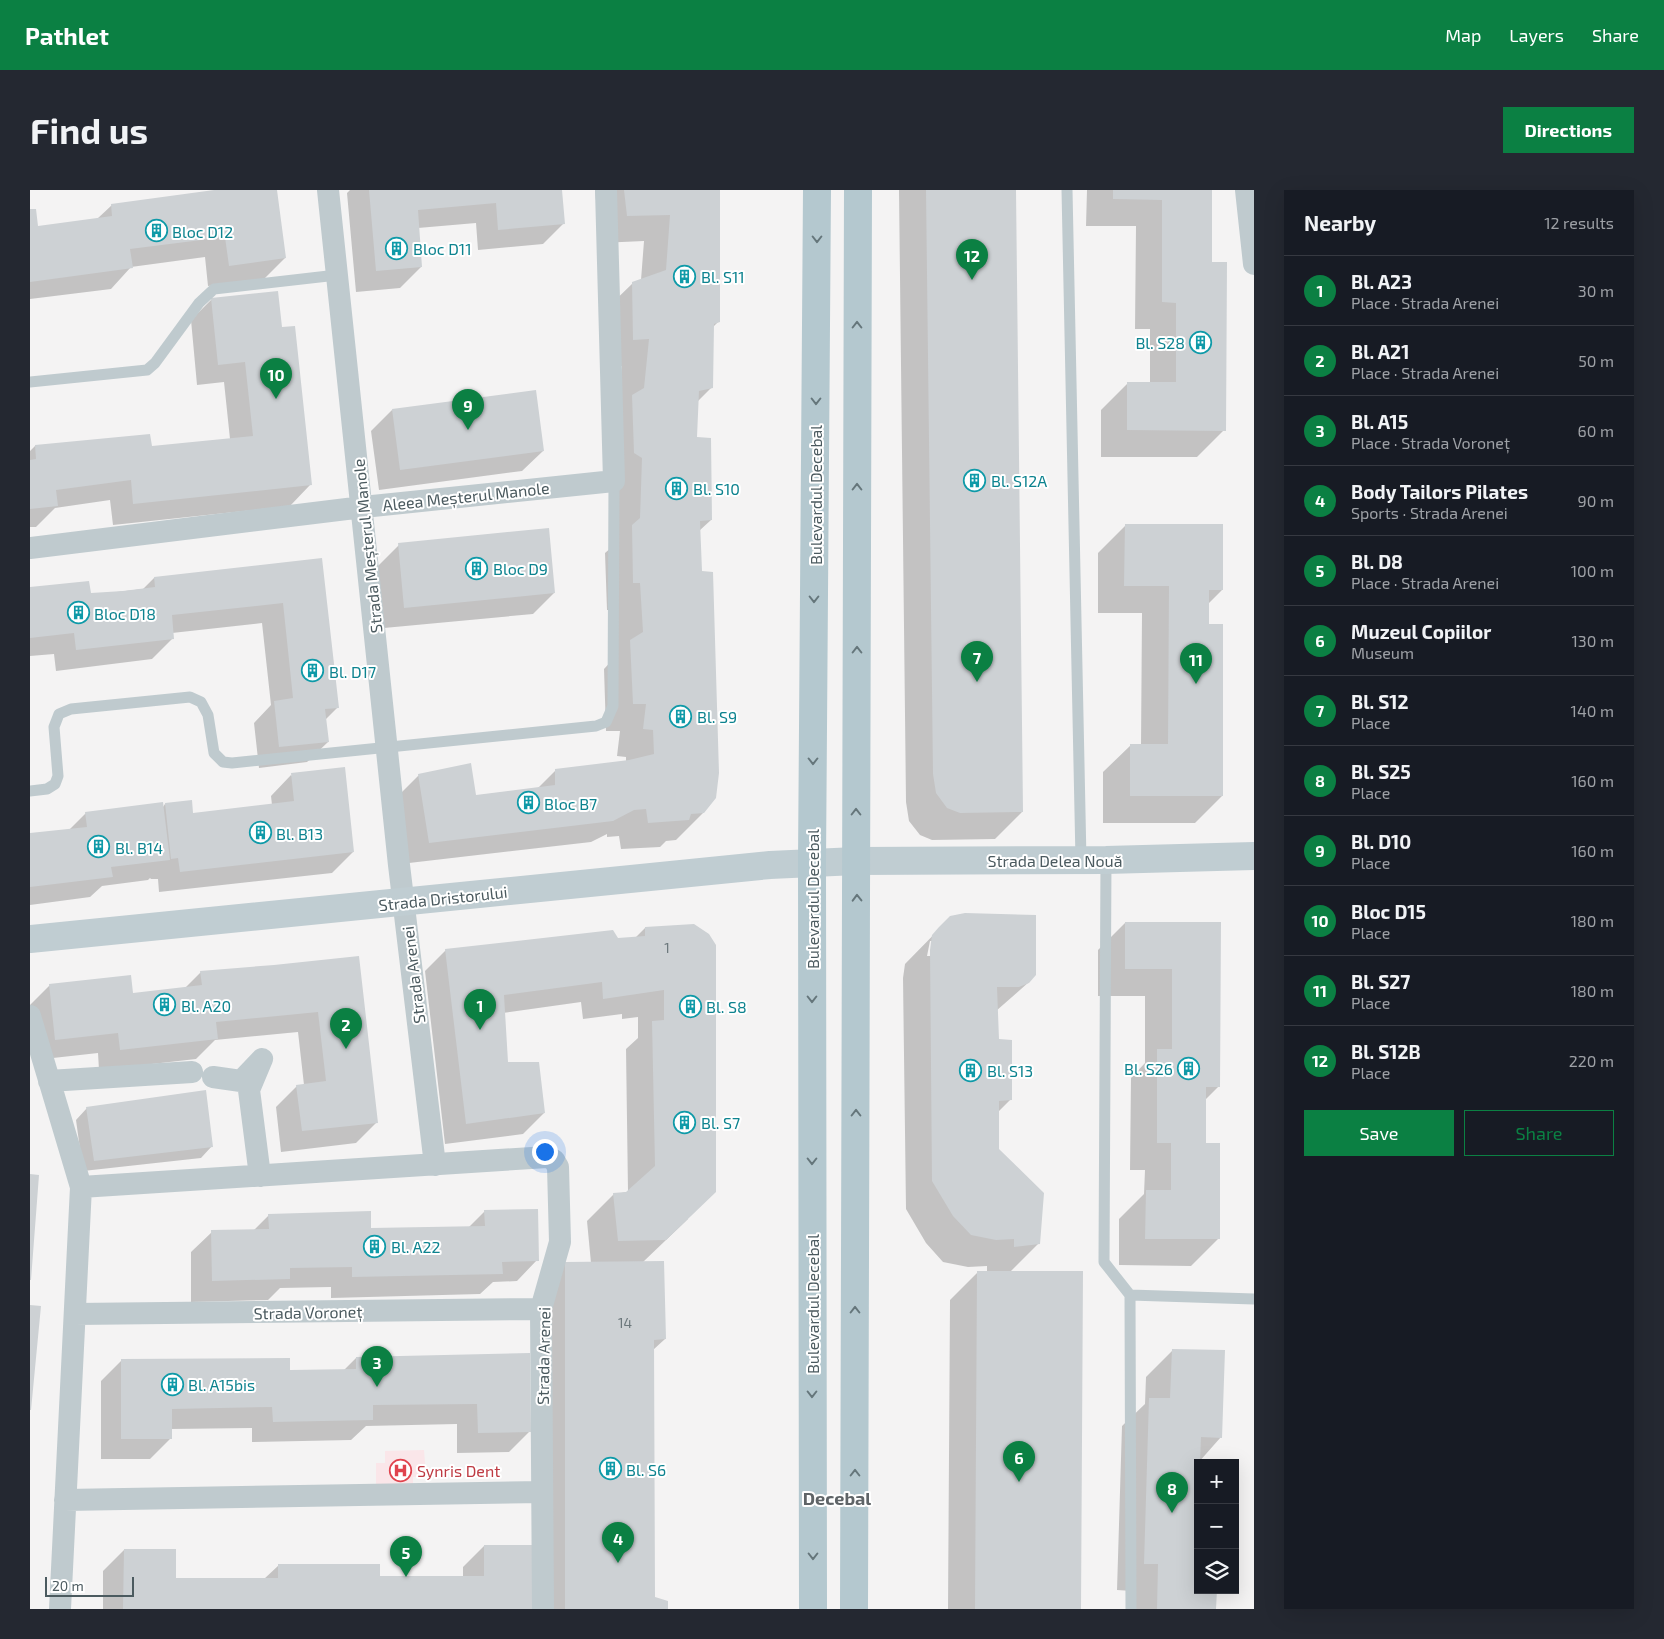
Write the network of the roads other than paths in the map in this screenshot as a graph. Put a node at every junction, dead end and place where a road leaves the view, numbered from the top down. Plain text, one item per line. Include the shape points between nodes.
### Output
1 (328, 190) edge
2 (606, 190) edge
3 (817, 190) edge
4 (858, 190) edge
5 (1066, 190) edge
6 (1246, 190) edge
7 (1254, 264) edge
8 (337, 274) junction
9 (30, 382) edge
10 (614, 481) junction
11 (363, 507) junction
12 (30, 548) edge
13 (388, 747) junction
14 (30, 791) edge
15 (1254, 856) edge
16 (1094, 860) junction
17 (856, 861) junction
18 (812, 862) junction
19 (404, 902) junction
20 (30, 939) edge
21 (30, 1016) edge
22 (49, 1081) junction
23 (435, 1165) junction
24 (260, 1176) junction
25 (81, 1187) junction
26 (1130, 1295) junction
27 (1254, 1299) edge
28 (541, 1309) junction
29 (75, 1314) junction
30 (542, 1492) junction
31 (65, 1500) junction
32 (60, 1609) edge
33 (543, 1609) edge
34 (813, 1609) edge
35 (854, 1609) edge
36 (1131, 1609) edge

1 - 8 street, Strada Meșterul Manole
2 - 10 street
3 -> 18 main road, Bulevardul Decebal
17 -> 4 main road
5 - 16 lane
6 - 7 street
8 - 9 lane via 214,289 199,303 156,363 147,370
8 - 11 street, Strada Meșterul Manole
10 - 11 street, Aleea Meșterul Manole
10 - 13 lane via 613,706 606,722 596,726
11 - 12 street, Aleea Meșterul Manole
11 - 13 street, Strada Meșterul Manole
13 - 14 lane via 223,762 214,753 208,715 201,702 190,697 71,709 59,714 54,726 58,776 55,784 47,789
13 - 19 street, Strada Meșterul Manole
15 - 16 street, Strada Delea Nouă
16 - 17 street, Strada Delea Nouă
16 - 26 lane via 1104,1262
17 - 18 street, Strada Dristorului
35 -> 17 main road
18 - 19 street, Strada Dristorului
18 -> 34 main road, Bulevardul Decebal
19 - 20 street, Strada Dristorului
19 - 23 street, Strada Arenei
21 - 22 street
22 - 24 street via 202,1074 241,1081 262,1060 249,1090
22 - 25 street
23 - 24 street
23 - 28 street, Strada Arenei via 546,1157 554,1160 558,1167 560,1242
24 - 25 street
25 - 29 street
26 - 27 lane
26 - 36 lane
28 - 29 street, Strada Voroneț
28 - 30 street, Strada Arenei
29 - 31 street
30 - 31 street
30 - 33 street, Strada Arenei
31 - 32 street

